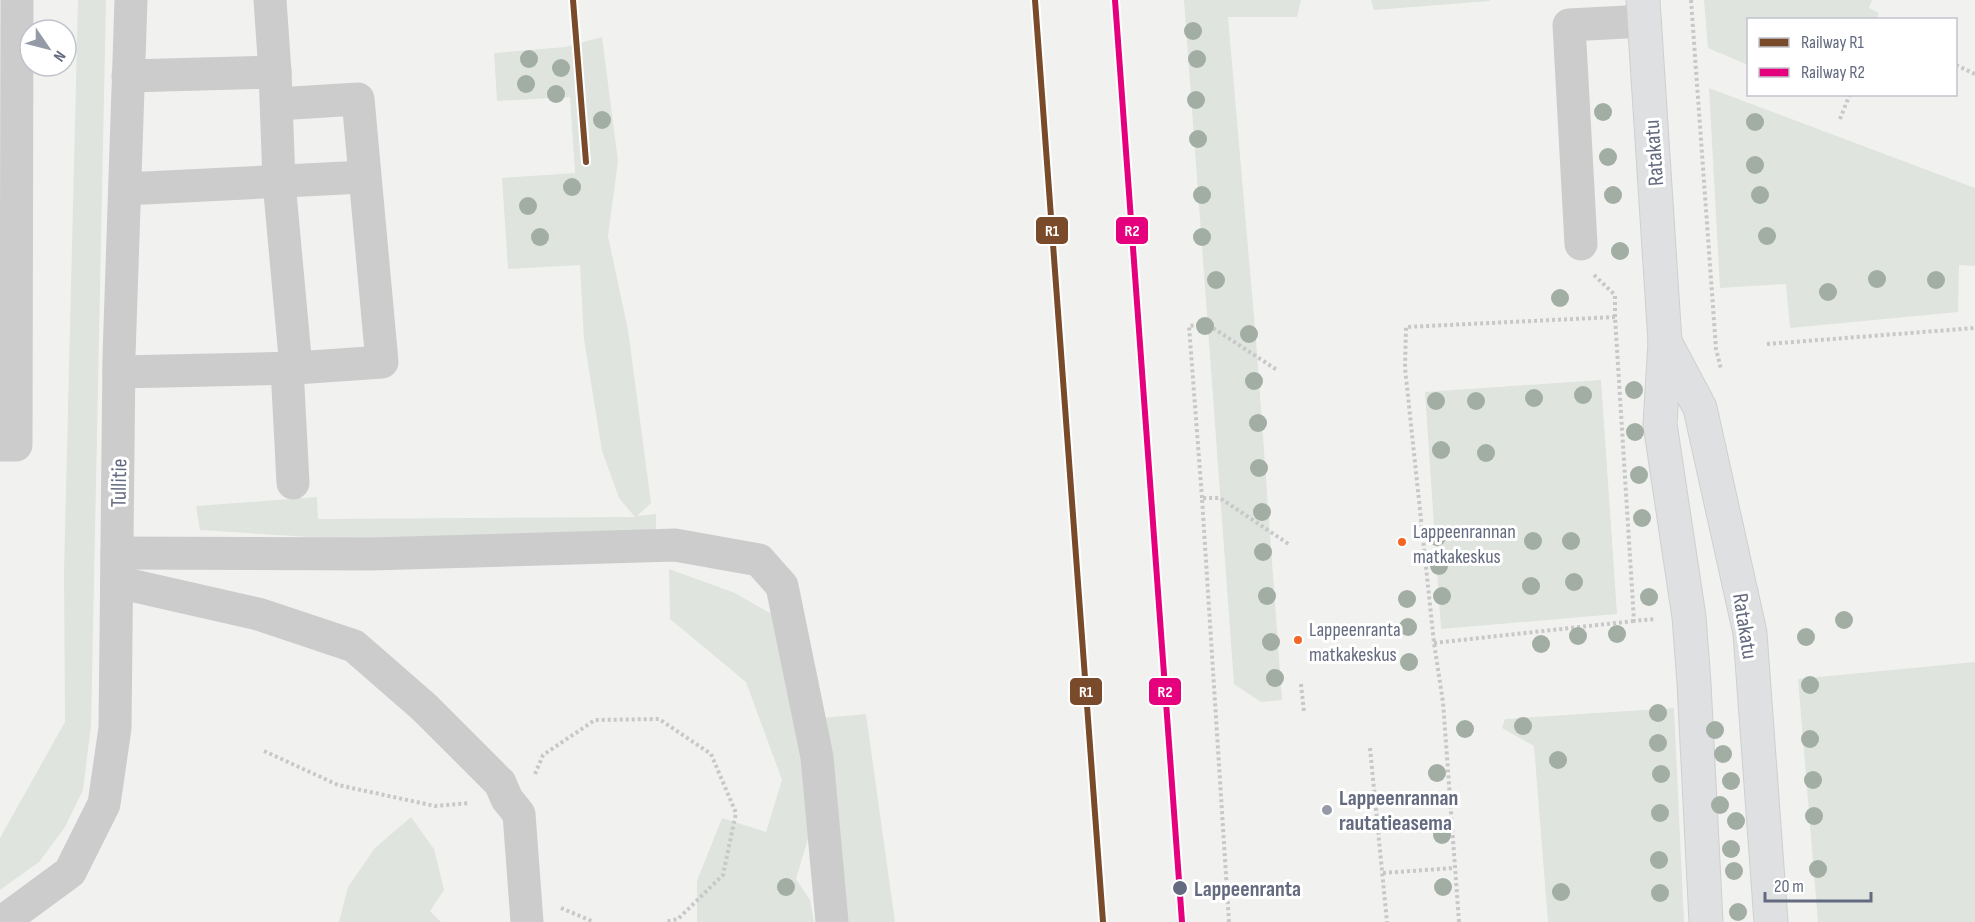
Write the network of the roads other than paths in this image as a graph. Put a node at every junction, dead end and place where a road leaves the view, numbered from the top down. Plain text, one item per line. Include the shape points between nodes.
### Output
1 (17, 0) edge
2 (131, 0) edge
3 (270, 0) edge
4 (1644, 11) edge
5 (275, 72) junction
6 (128, 76) junction
7 (277, 104) junction
8 (364, 177) junction
9 (279, 182) junction
10 (125, 189) junction
11 (1581, 244) road end
12 (1665, 342) junction
13 (291, 368) junction
14 (119, 372) junction
15 (0, 445) edge
16 (293, 483) dead end
17 (117, 567) junction
18 (2, 922) edge
19 (527, 922) edge
20 (832, 922) edge
21 (1706, 922) edge
22 (1771, 922) edge

1 - 15 street via 16,445
2 - 6 street, Tullitie
3 - 5 street
4 - 11 street via 1569,25
4 - 12 main road, Ratakatu
5 - 6 street
5 - 7 street
6 - 10 street, Tullitie
7 - 8 street via 358,99
7 - 9 street
8 - 9 street
8 - 13 street via 382,363
9 - 10 street
9 - 13 street
10 - 14 street, Tullitie
12 - 21 main road, Ratakatu via 1660,424 1689,617
12 - 22 main road, Ratakatu via 1700,408 1750,633
13 - 14 street
13 - 16 street
14 - 17 street, Tullitie
17 - 18 street, Tullitie via 115,728 104,804 70,872
17 - 19 street via 354,646 424,707 501,783 513,806
17 - 20 street via 675,545 759,560 782,586 818,757

